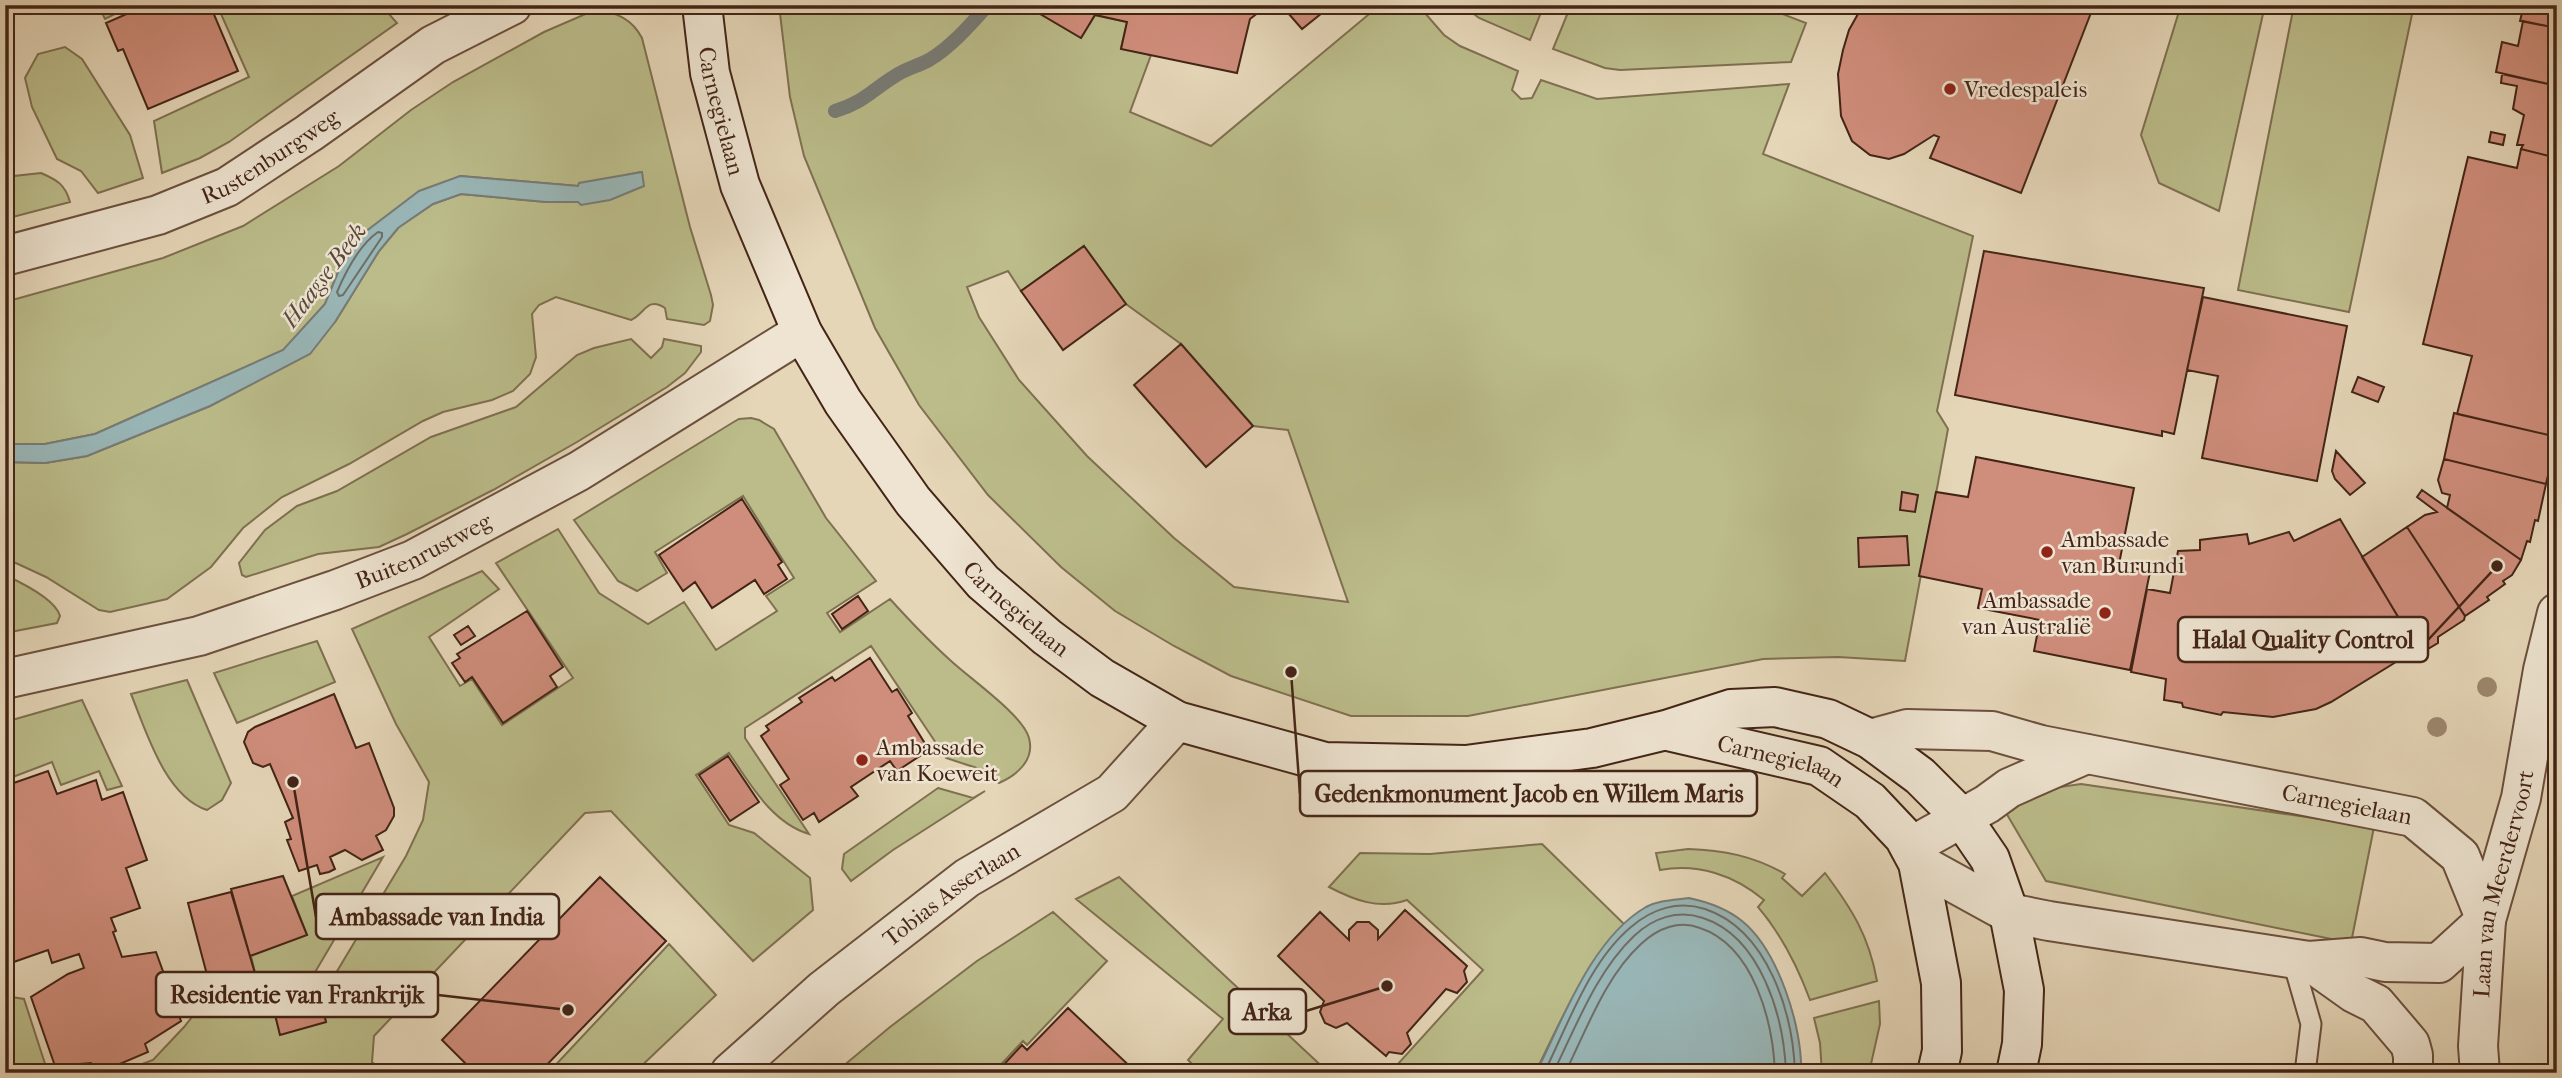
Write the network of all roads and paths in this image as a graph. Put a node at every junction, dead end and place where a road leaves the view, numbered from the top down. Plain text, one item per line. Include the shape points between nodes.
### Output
1 (512, 5) edge
2 (702, 5) edge
3 (5, 256) edge
4 (802, 332) junction
5 (2557, 613) edge
6 (5, 679) edge
7 (1177, 721) junction
8 (1666, 730) junction
9 (1870, 739) junction
10 (2086, 754) junction
11 (1962, 818) junction
12 (1914, 855) junction
13 (2009, 913) junction
14 (2486, 920) junction
15 (2300, 959) junction
16 (744, 1069) edge
17 (1937, 1073) edge
18 (2016, 1073) edge
19 (2305, 1073) edge
20 (2413, 1073) edge
21 (2480, 1073) edge

1 - 3 street, Rustenburgweg via 433,46 227,187 158,215
2 - 4 street, Carnegielaan via 710,74 740,186
4 - 6 street, Buitenrustweg via 579,471 413,560 199,636
4 - 7 street, Carnegielaan via 843,401 913,501 983,582 1102,678
5 - 14 street, Laan van Meerdervoort via 2521,798
7 - 8 street, Carnegielaan via 1325,762 1466,765 1592,748
7 - 16 street, Tobias Asserlaan via 1112,793 967,878 824,989
8 - 9 street, Carnegielaan via 1731,709 1775,707 1828,719
8 - 12 street, Carnegielaan via 1819,766 1870,801
9 - 10 street, Carnegielaan via 1907,729 1992,731
9 - 11 street, Carnegielaan via 1920,776
10 - 11 street via 2009,788
10 - 14 street, Carnegielaan via 2413,817 2460,856
11 - 12 street
11 - 13 street, Carnegielaan via 1990,859
12 - 13 street, Carnegielaan
12 - 17 street via 1941,984 1942,1051
13 - 15 street, Carnegielaan
13 - 18 street via 2024,990
14 - 15 street, Carnegielaan via 2439,963 2361,957
14 - 21 street, Laan van Meerdervoort
15 - 19 lane via 2311,1024
15 - 20 street, Carnegielaan via 2376,1004 2410,1044

